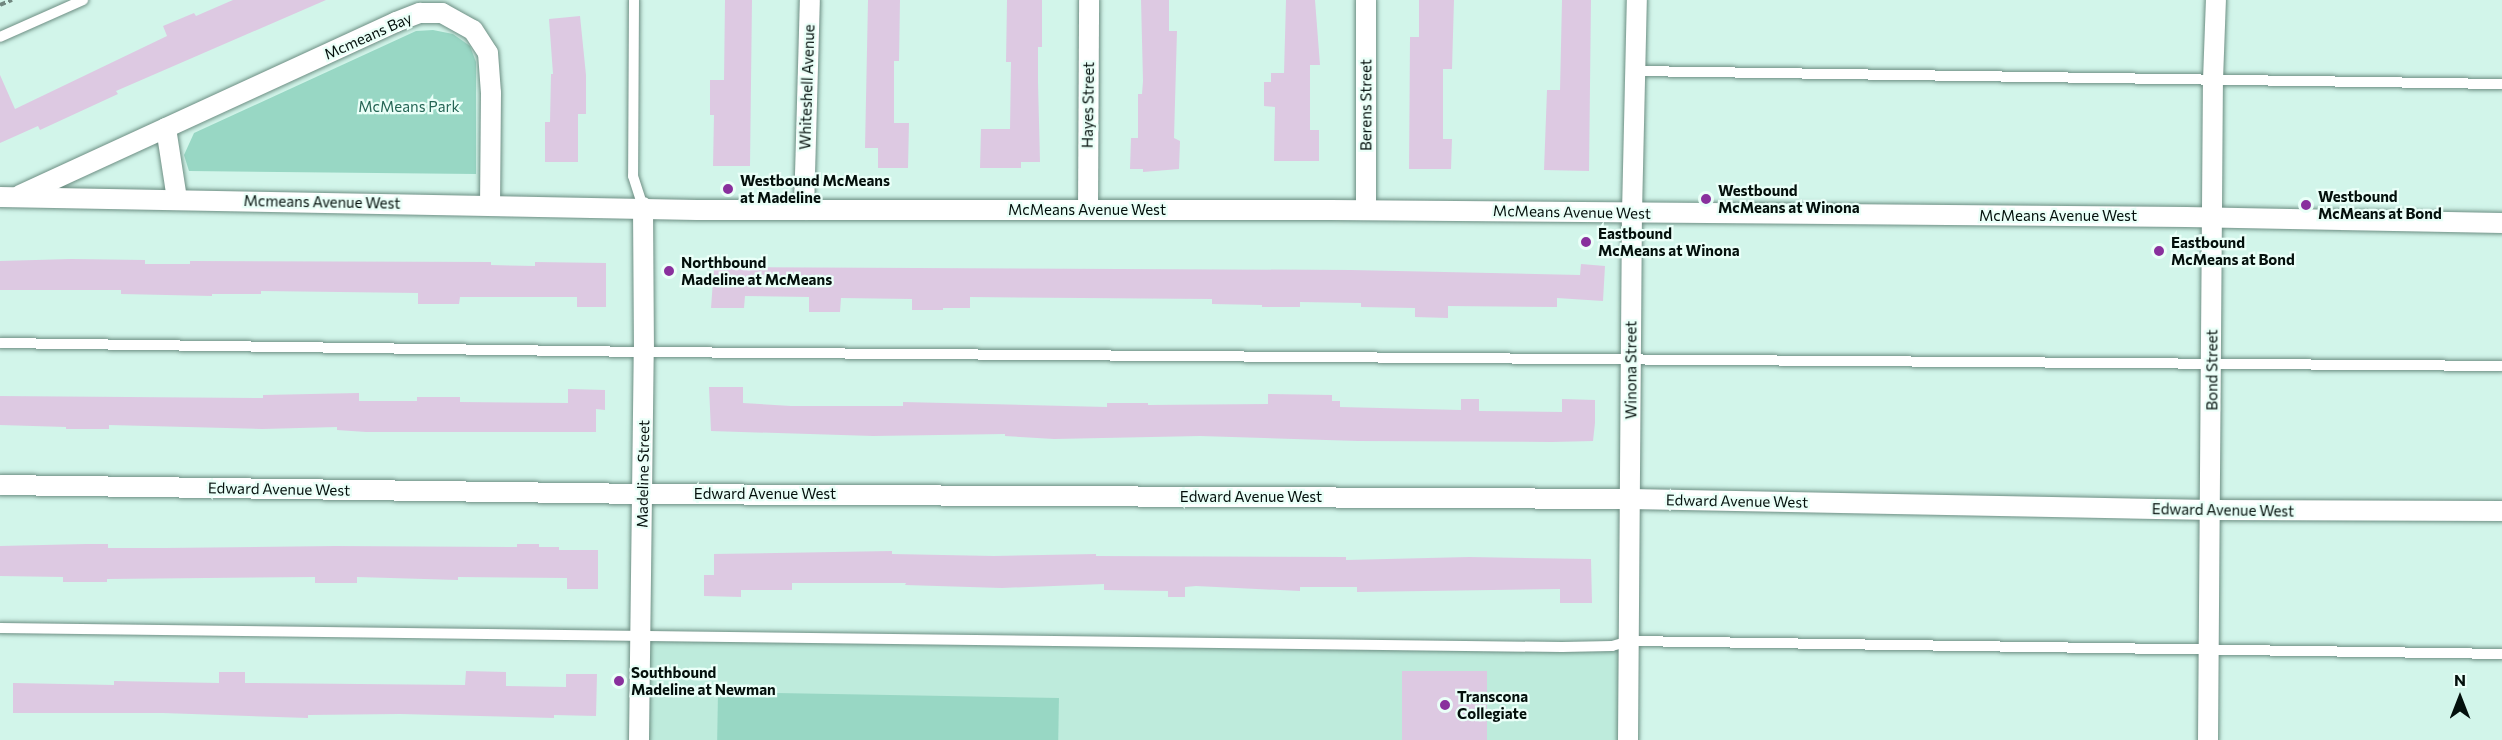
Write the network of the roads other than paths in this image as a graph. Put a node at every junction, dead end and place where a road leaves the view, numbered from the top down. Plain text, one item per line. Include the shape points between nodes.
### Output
1 (83, 0) edge
2 (634, 0) edge
3 (810, 0) edge
4 (1089, 0) edge
5 (1366, 0) edge
6 (1637, 0) edge
7 (2216, 0) edge
8 (0, 37) edge
9 (1635, 71) junction
10 (2213, 80) junction
11 (2502, 84) edge
12 (166, 128) junction
13 (7, 197) edge
14 (177, 199) junction
15 (490, 205) junction
16 (643, 207) junction
17 (804, 210) junction
18 (1088, 210) junction
19 (1366, 210) junction
20 (1632, 213) junction
21 (2212, 217) junction
22 (2502, 223) edge
23 (0, 343) edge
24 (644, 352) junction
25 (1631, 358) junction
26 (2212, 362) junction
27 (2502, 366) edge
28 (0, 485) edge
29 (643, 494) junction
30 (1630, 499) junction
31 (2212, 510) junction
32 (2502, 512) edge
33 (0, 628) edge
34 (641, 637) junction
35 (1629, 641) junction
36 (2210, 651) junction
37 (2502, 654) edge
38 (639, 740) edge
39 (1628, 740) edge
40 (2208, 740) edge

1 - 8 lane
2 - 16 lane via 633,176
3 - 17 street, Whiteshell Avenue
4 - 18 street, Hayes Street
5 - 19 street, Berens Street
6 - 9 street, Winona Street
7 - 10 street, Bond Street
9 - 10 lane
9 - 20 street, Winona Street
10 - 11 lane
10 - 21 street, Bond Street
12 - 13 street, Mcmeans Bay
12 - 14 street
12 - 15 street, Mcmeans Bay via 396,22 420,13 442,14 473,30 488,53
13 - 14 street, Mcmeans Avenue West
14 - 15 street, Mcmeans Avenue West
15 - 16 street, Mcmeans Avenue West
16 - 17 street, McMeans Avenue West
16 - 24 street, Madeline Street
17 - 18 street, McMeans Avenue West
18 - 19 street, McMeans Avenue West
19 - 20 street, McMeans Avenue West
20 - 21 street, McMeans Avenue West
20 - 25 street, Winona Street
21 - 22 street, McMeans Avenue West
21 - 26 street, Bond Street
23 - 24 lane
24 - 25 lane
24 - 29 street, Madeline Street
25 - 26 lane
25 - 30 street, Winona Street
26 - 27 lane
26 - 31 street, Bond Street
28 - 29 street, Edward Avenue West
29 - 30 street, Edward Avenue West
29 - 34 street, Madeline Street
30 - 31 street, Edward Avenue West
30 - 35 street, Winona Street
31 - 32 street, Edward Avenue West
31 - 36 street, Bond Street
33 - 34 lane
34 - 35 lane via 1551,647 1612,646
34 - 38 street, Madeline Street
35 - 36 lane
35 - 39 street, Winona Street
36 - 37 lane
36 - 40 street, Bond Street

